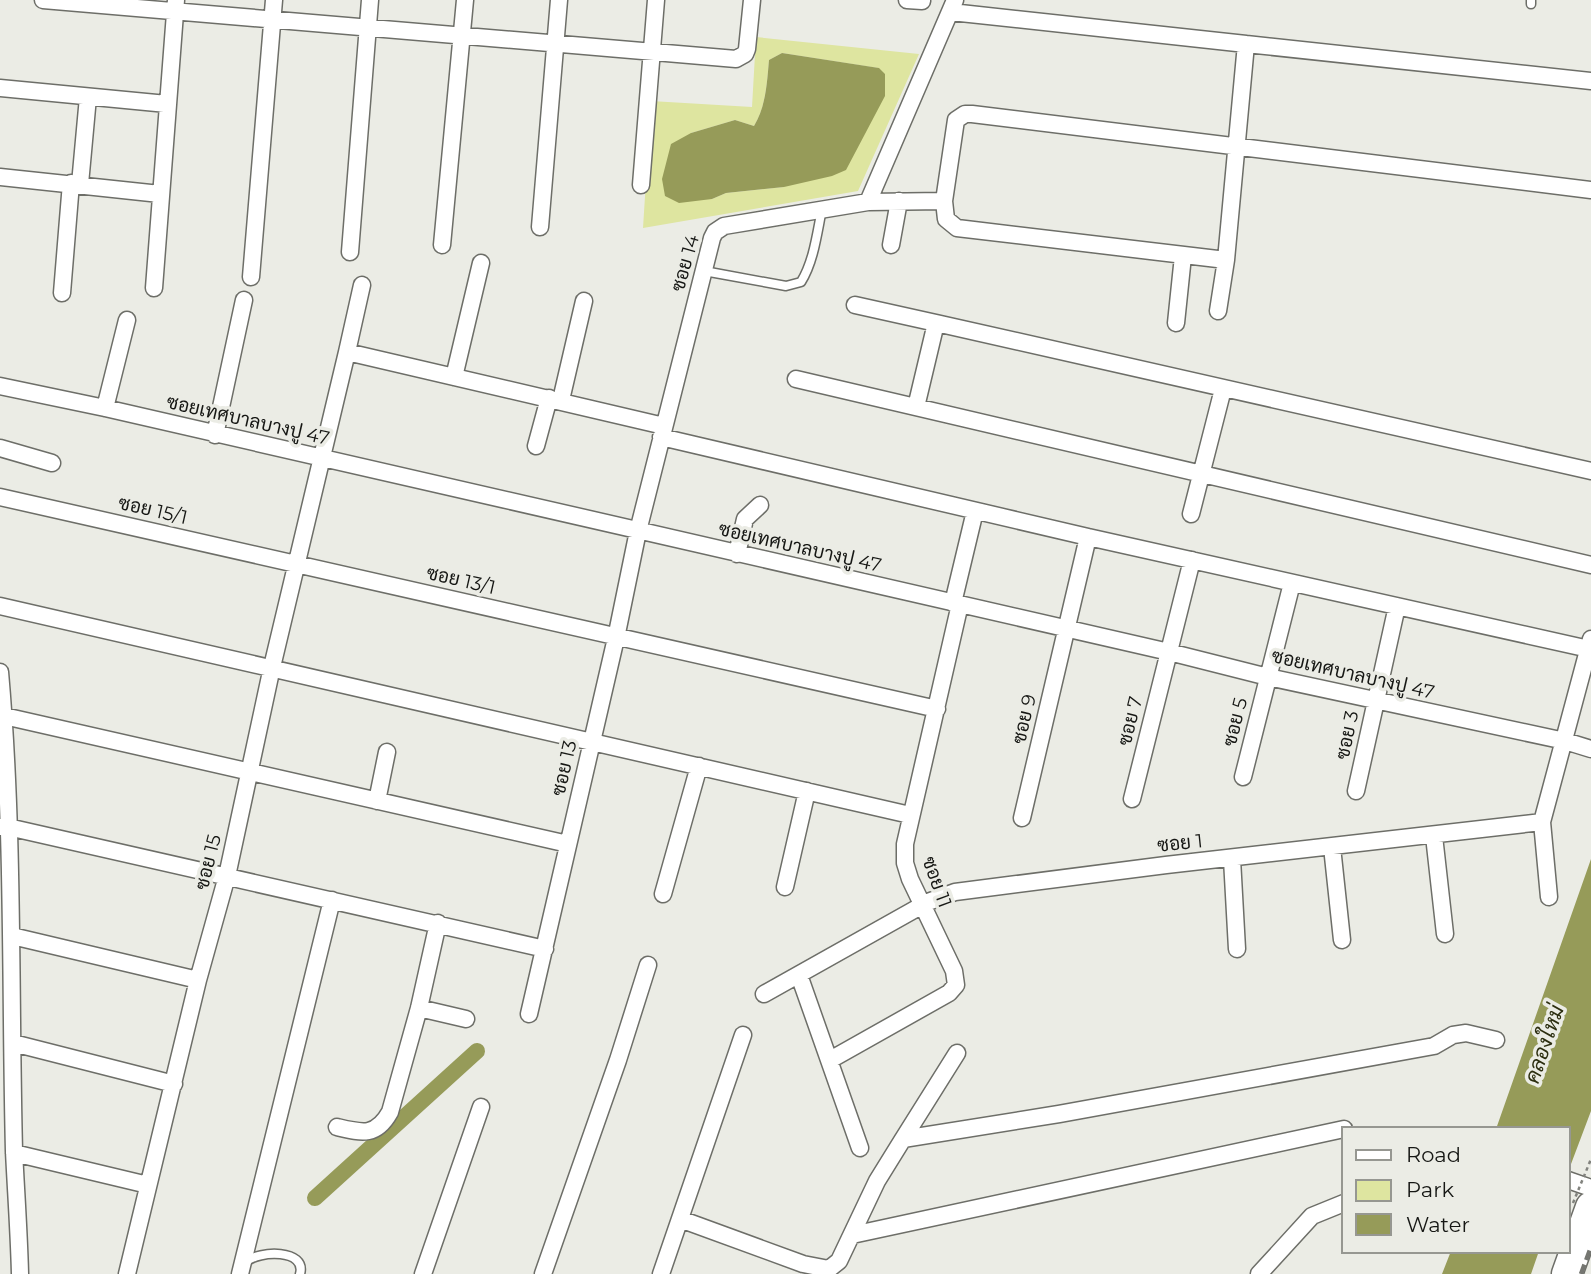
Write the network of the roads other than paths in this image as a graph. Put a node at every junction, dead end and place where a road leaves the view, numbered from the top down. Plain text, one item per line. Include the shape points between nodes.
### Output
1 (43, 0) edge
2 (274, 0) edge
3 (370, 0) edge
4 (465, 0) edge
5 (559, 0) edge
6 (656, 0) edge
7 (752, 0) edge
8 (176, 6) edge
9 (953, 6) edge
10 (273, 20) junction
11 (368, 28) junction
12 (463, 36) junction
13 (556, 42) junction
14 (1247, 44) junction
15 (652, 51) junction
16 (1591, 81) edge
17 (0, 88) edge
18 (88, 96) junction
19 (167, 104) junction
20 (1237, 145) junction
21 (0, 177) edge
22 (76, 184) junction
23 (641, 186) dead end
24 (1591, 190) edge
25 (160, 194) junction
26 (899, 201) junction
27 (944, 201) junction
28 (867, 202) junction
29 (822, 209) junction
30 (540, 227) dead end
31 (442, 245) dead end
32 (891, 245) dead end
33 (350, 251) dead end
34 (1183, 256) junction
35 (1226, 260) junction
36 (481, 263) dead end
37 (703, 271) junction
38 (251, 278) dead end
39 (362, 285) dead end
40 (154, 288) dead end
41 (62, 293) dead end
42 (244, 300) dead end
43 (584, 301) dead end
44 (855, 305) dead end
45 (1219, 311) dead end
46 (127, 320) dead end
47 (936, 323) junction
48 (1176, 323) dead end
49 (347, 352) junction
50 (454, 377) junction
51 (796, 379) dead end
52 (0, 386) edge
53 (1223, 389) junction
54 (555, 399) junction
55 (916, 407) junction
56 (105, 408) junction
57 (663, 431) junction
58 (215, 435) junction
59 (536, 446) dead end
60 (0, 448) edge
61 (321, 459) junction
62 (52, 463) dead end
63 (1591, 471) edge
64 (1202, 474) junction
65 (0, 497) edge
66 (760, 505) dead end
67 (975, 511) junction
68 (1191, 514) dead end
69 (638, 531) junction
70 (1088, 537) junction
71 (737, 554) junction
72 (1192, 561) junction
73 (297, 564) junction
74 (1591, 565) edge
75 (1292, 583) junction
76 (957, 604) junction
77 (0, 606) edge
78 (1397, 606) junction
79 (1066, 629) junction
80 (616, 638) junction
81 (1590, 644) edge
82 (1170, 652) junction
83 (272, 667) junction
84 (0, 672) edge
85 (1268, 677) junction
86 (1375, 701) junction
87 (937, 709) junction
88 (4, 716) junction
89 (592, 741) junction
90 (1565, 741) junction
91 (1591, 749) edge
92 (387, 752) dead end
93 (699, 766) junction
94 (250, 772) junction
95 (1243, 777) dead end
96 (807, 791) junction
97 (1356, 791) dead end
98 (1132, 799) dead end
99 (377, 801) junction
100 (910, 815) junction
101 (1022, 818) dead end
102 (1542, 822) junction
103 (4, 827) edge
104 (1434, 836) junction
105 (568, 844) junction
106 (1332, 848) junction
107 (1231, 859) junction
108 (227, 876) junction
109 (785, 887) dead end
110 (663, 894) dead end
111 (1549, 897) dead end
112 (332, 900) junction
113 (921, 906) junction
114 (438, 923) junction
115 (1445, 934) dead end
116 (12, 936) junction
117 (1342, 940) dead end
118 (545, 949) junction
119 (1237, 949) dead end
120 (648, 965) dead end
121 (799, 975) junction
122 (198, 981) junction
123 (764, 994) dead end
124 (419, 1008) junction
125 (529, 1014) dead end
126 (466, 1019) dead end
127 (743, 1035) dead end
128 (1496, 1040) dead end
129 (13, 1043) junction
130 (957, 1053) dead end
131 (830, 1060) junction
132 (174, 1084) junction
133 (481, 1107) dead end
134 (337, 1127) dead end
135 (1342, 1130) edge
136 (903, 1139) junction
137 (860, 1147) dead end
138 (15, 1153) junction
139 (1570, 1180) edge
140 (148, 1185) junction
141 (1591, 1188) edge
142 (1342, 1204) edge
143 (1582, 1205) edge
144 (680, 1219) junction
145 (852, 1235) junction
146 (241, 1270) edge
147 (20, 1274) edge
148 (127, 1274) edge
149 (300, 1274) edge
150 (423, 1274) edge
151 (543, 1274) edge
152 (661, 1274) edge
153 (1259, 1274) edge
154 (1567, 1274) edge

1 - 8 street
2 - 10 street
3 - 11 street
4 - 12 street
5 - 13 street
6 - 15 street
7 - 15 street via 747,49 741,57
8 - 10 street
8 - 19 street
9 - 14 street
9 - 28 street
10 - 11 street
10 - 38 street
11 - 12 street
11 - 33 street
12 - 13 street
12 - 31 street
13 - 15 street
13 - 30 street
14 - 16 street
14 - 20 street
15 - 23 street
17 - 18 street
18 - 19 street
18 - 22 street
19 - 25 street
20 - 24 street
20 - 27 street via 965,114 954,127
20 - 35 street
21 - 22 street
22 - 25 street
22 - 41 street
25 - 40 street
26 - 27 street, ซอย 14
26 - 28 street, ซอย 14
26 - 32 street
27 - 34 street via 946,219 957,228
28 - 29 street, ซอย 14
29 - 37 street, ซอย 14 via 719,228
29 - 37 lane via 815,246 801,282 786,286
34 - 35 street
34 - 48 street
35 - 45 street
36 - 50 street
37 - 57 street, ซอย 14
39 - 49 street, ซอย 15
42 - 58 street
43 - 54 street
44 - 47 street
46 - 56 street
47 - 53 street
47 - 55 street
49 - 50 street
49 - 61 street, ซอย 15
50 - 54 street
51 - 55 street
52 - 56 street, ซอยเทศบาลบางปู 47
53 - 63 street
53 - 64 street
54 - 57 street
54 - 59 street
55 - 64 street
56 - 58 street, ซอยเทศบาลบางปู 47
57 - 67 street
57 - 69 street, ซอย 14
58 - 61 street, ซอยเทศบาลบางปู 47
60 - 62 street
61 - 69 street, ซอยเทศบาลบางปู 47
61 - 73 street, ซอย 15
64 - 68 street
64 - 74 street
65 - 73 street, ซอย 15/1
66 - 71 street via 746,519
67 - 70 street
67 - 76 street, ซอย 11
69 - 71 street, ซอยเทศบาลบางปู 47
69 - 80 street, ซอย 13
70 - 72 street
70 - 79 street, ซอย 9
71 - 76 street, ซอยเทศบาลบางปู 47
72 - 75 street
72 - 82 street, ซอย 7
73 - 80 street, ซอย 13/1
73 - 83 street, ซอย 15
75 - 78 street
75 - 85 street, ซอย 5
76 - 79 street, ซอยเทศบาลบางปู 47
76 - 87 street, ซอย 11
77 - 83 street
78 - 81 street
78 - 86 street, ซอย 3
79 - 82 street, ซอยเทศบาลบางปู 47
79 - 101 street, ซอย 9
80 - 87 street, ซอย 13/1
80 - 89 street, ซอย 13
81 - 90 street
82 - 85 street, ซอยเทศบาลบางปู 47
82 - 98 street, ซอย 7
83 - 89 street
83 - 94 street, ซอย 15
84 - 88 street
85 - 86 street, ซอยเทศบาลบางปู 47
85 - 95 street, ซอย 5
86 - 90 street, ซอยเทศบาลบางปู 47
86 - 97 street, ซอย 3
87 - 100 street, ซอย 11
88 - 94 street
88 - 103 street
89 - 93 street
89 - 105 street, ซอย 13
90 - 91 street, ซอยเทศบาลบางปู 47
90 - 102 street
92 - 99 street
93 - 96 street
93 - 110 street
94 - 99 street
94 - 108 street, ซอย 15
96 - 100 street
96 - 109 street
99 - 105 street
100 - 113 street, ซอย 11 via 905,863
102 - 104 street, ซอย 1
102 - 111 street
103 - 108 street
103 - 116 street
104 - 106 street, ซอย 1
104 - 115 street
105 - 118 street, ซอย 13
106 - 107 street, ซอย 1
106 - 117 street
107 - 113 street, ซอย 1 via 956,892
107 - 119 street
108 - 112 street
108 - 122 street, ซอย 15
112 - 114 street
112 - 146 street
113 - 121 street, ซอย 1
113 - 131 street, ซอย 11 via 954,971 956,985
114 - 118 street
114 - 124 street
116 - 122 street
116 - 129 street
118 - 125 street, ซอย 13
120 - 151 street
121 - 123 street, ซอย 1
121 - 131 street
122 - 132 street, ซอย 15
124 - 126 street
124 - 134 street via 384,1123 364,1133
127 - 144 street
128 - 136 street via 1454,1035 1434,1046
129 - 132 street
129 - 138 street
130 - 136 street
131 - 137 street
132 - 140 street, ซอย 15
133 - 150 street
135 - 145 street
136 - 145 street
138 - 140 street
138 - 147 street
139 - 141 street
140 - 148 street, ซอย 15
142 - 153 street via 1312,1216
143 - 154 highway
144 - 145 street via 822,1269 839,1261
144 - 152 street
146 - 149 lane via 260,1253 271,1253 299,1261

